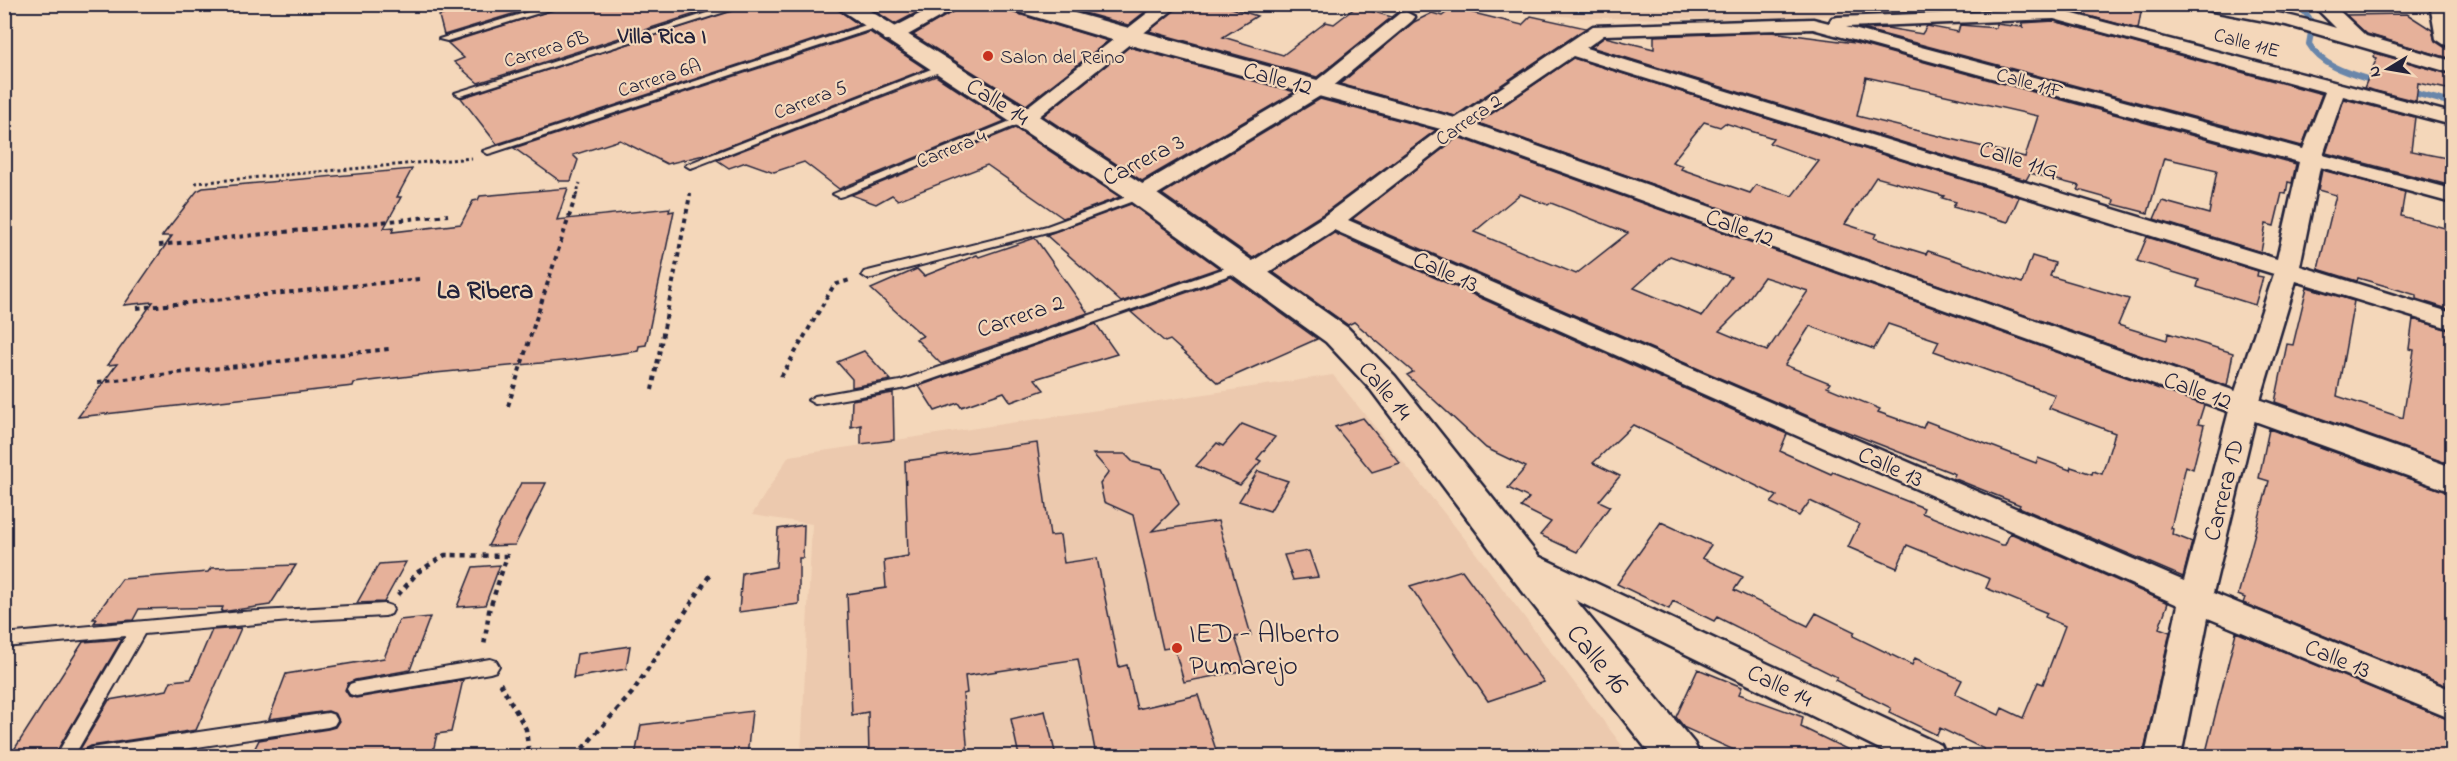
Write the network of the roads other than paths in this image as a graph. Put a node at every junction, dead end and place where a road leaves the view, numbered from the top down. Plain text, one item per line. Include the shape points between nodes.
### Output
1 (565, 4) edge
2 (746, 4) edge
3 (843, 4) edge
4 (954, 4) edge
5 (1017, 4) edge
6 (1172, 4) edge
7 (2202, 4) edge
8 (2321, 4) edge
9 (2436, 8) edge
10 (2049, 9) edge
11 (1406, 17) dead end
12 (1813, 24) junction
13 (1600, 30) joint
14 (884, 31) junction
15 (1127, 37) junction
16 (444, 39) dead end
17 (2445, 39) dead end
18 (2362, 42) junction
19 (1569, 49) junction
20 (944, 67) junction
21 (2452, 67) edge
22 (1318, 89) junction
23 (2336, 90) junction
24 (460, 93) dead end
25 (1025, 118) junction
26 (2452, 120) edge
27 (1456, 126) junction
28 (488, 151) dead end
29 (2311, 158) junction
30 (690, 165) dead end
31 (839, 194) dead end
32 (1140, 195) junction
33 (2452, 196) edge
34 (1332, 221) junction
35 (2287, 270) junction
36 (1244, 271) junction
37 (868, 275) road end
38 (2452, 321) edge
39 (815, 400) dead end
40 (2244, 407) junction
41 (2452, 480) edge
42 (1519, 559) junction
43 (2195, 599) junction
44 (385, 610) road end
45 (138, 630) junction
46 (4, 641) edge
47 (490, 666) road end
48 (356, 689) dead end
49 (2452, 705) edge
50 (328, 720) dead end
51 (65, 756) edge
52 (91, 756) edge
53 (1678, 756) edge
54 (1928, 756) edge
55 (2163, 756) edge

1 - 16 lane
2 - 24 lane, Carrera 6B
3 - 14 street, Calle 14
4 - 14 street
5 - 15 street, Calle 12
6 - 15 street, Carrera 4
7 - 18 street via 2289,20
8 - 18 street
9 - 17 street
10 - 12 street, Calle 11E
10 - 23 street, Calle 11E
11 - 22 street, Carrera 3
12 - 13 street, Calle 11F
12 - 29 street, Calle 11F
13 - 19 street, Carrera 2
14 - 20 street, Calle 14
14 - 28 lane, Carrera 6A
15 - 22 street, Calle 12
15 - 25 street, Carrera 4
18 - 21 street
19 - 27 street, Carrera 2
19 - 35 street, Calle 11G
20 - 25 street, Calle 14
20 - 30 lane, Carrera 5
22 - 27 street, Calle 12
22 - 32 street, Carrera 3
23 - 26 street, Calle 11E
23 - 29 street, Carrera 1D
25 - 31 lane, Carrera 4
25 - 32 street, Calle 14
27 - 34 street, Carrera 2
27 - 40 street, Calle 12
29 - 33 street, Calle 11F
29 - 35 street, Carrera 1D
32 - 36 street, Calle 14
32 - 37 lane, Carrera 3 via 1051,228
34 - 36 street, Carrera 2
34 - 43 street, Calle 13
35 - 38 street, Calle 11G
35 - 40 street, Carrera 1D
36 - 39 lane, Carrera 2 via 902,385
36 - 42 street, Calle 14 via 1337,334 1383,383
40 - 41 street, Calle 12
40 - 43 street, Carrera 1D
42 - 53 street, Calle 16
42 - 54 street, Calle 14
43 - 49 street, Calle 13
43 - 55 street, Carrera 1D
44 - 45 lane via 306,612
45 - 46 lane
45 - 51 lane
47 - 48 lane
50 - 52 lane

